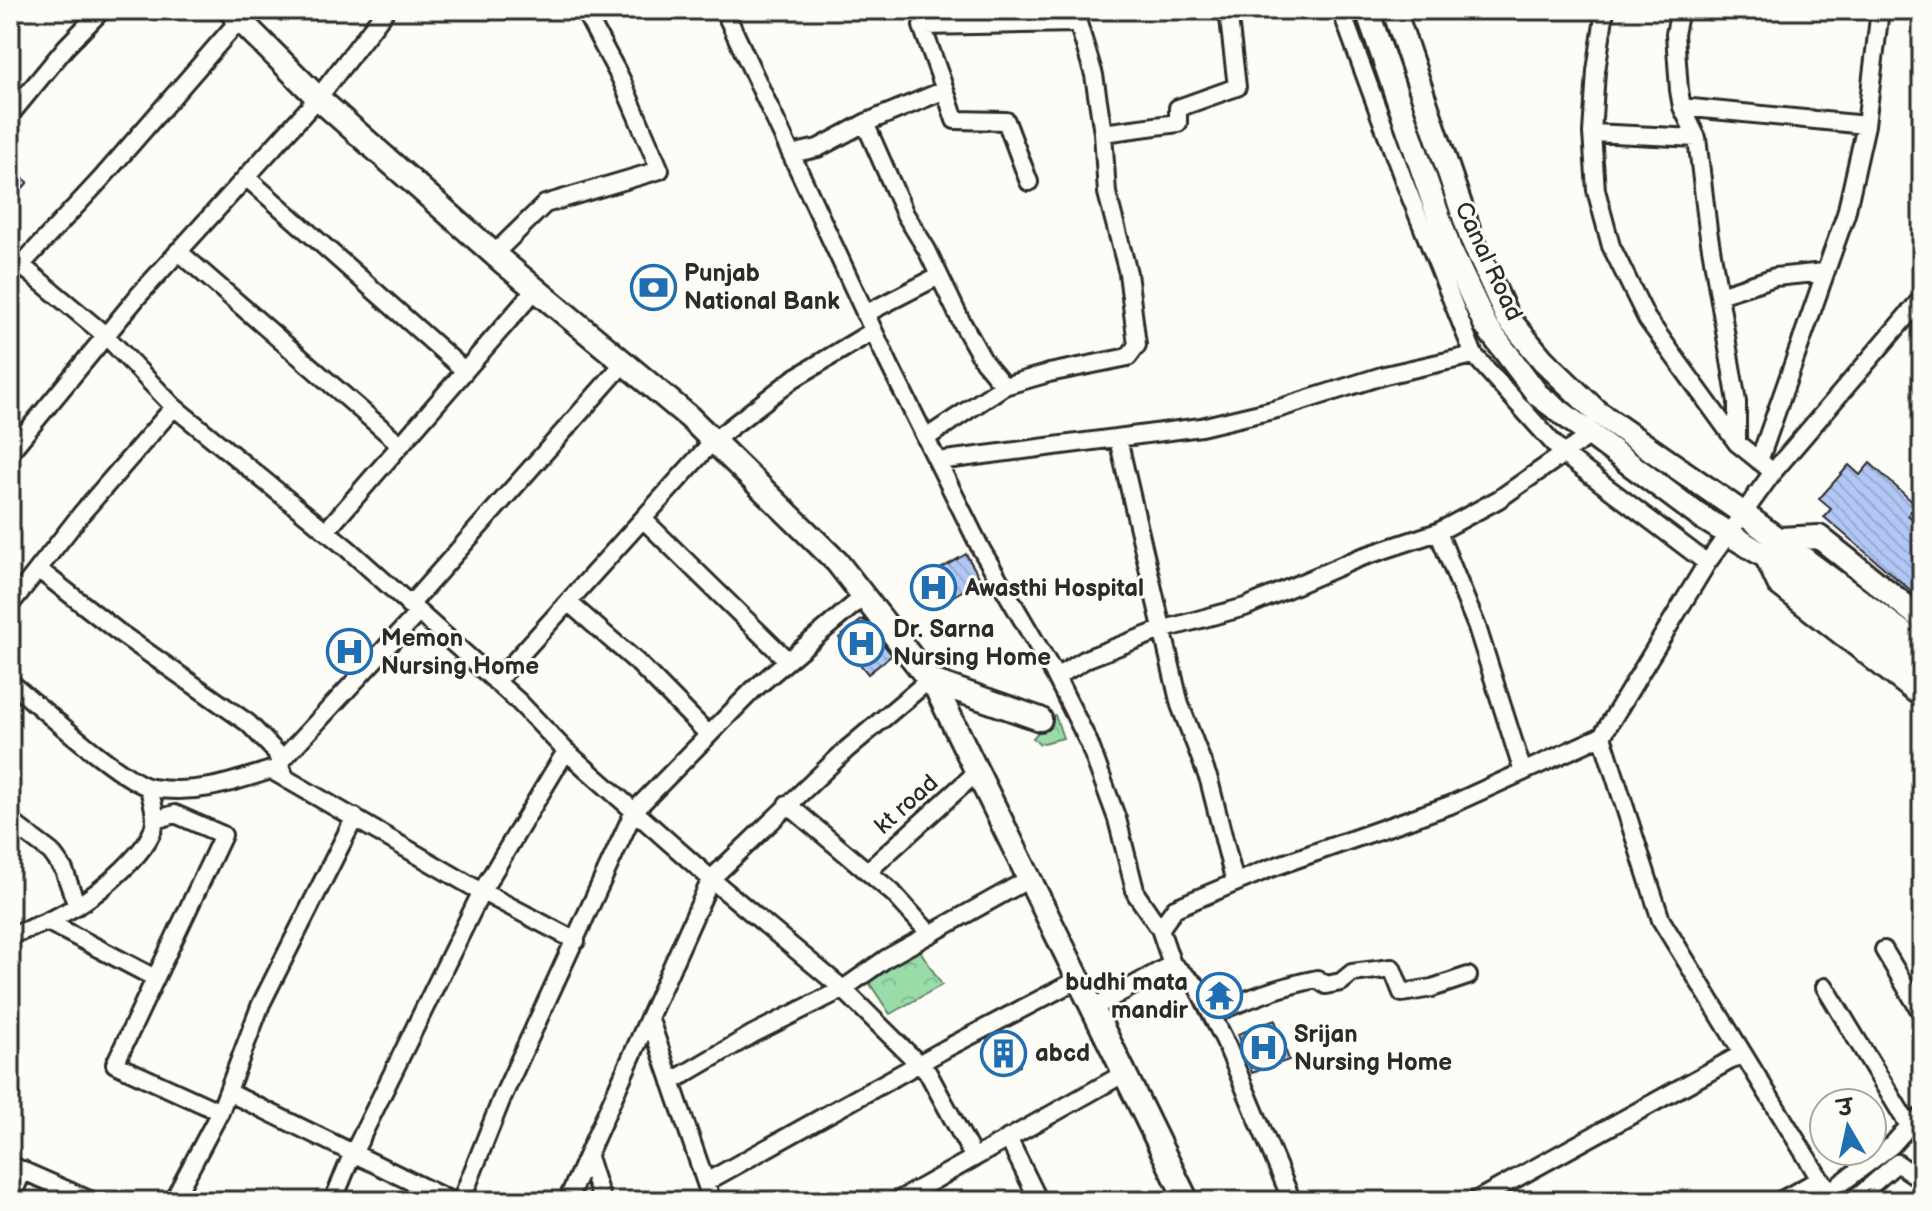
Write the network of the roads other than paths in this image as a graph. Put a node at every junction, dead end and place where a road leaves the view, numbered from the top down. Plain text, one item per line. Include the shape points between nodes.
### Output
1 (102, 10) edge
2 (386, 10) edge
3 (584, 10) edge
4 (724, 10) edge
5 (1228, 10) edge
6 (1341, 10) edge
7 (1367, 10) edge
8 (1394, 10) edge
9 (1605, 10) edge
10 (1680, 10) edge
11 (1880, 10) edge
12 (239, 13) edge
13 (1076, 17) edge
14 (924, 18) edge
15 (945, 90) junction
16 (318, 98) junction
17 (1682, 107) junction
18 (10, 115) edge
19 (865, 123) junction
20 (1866, 125) junction
21 (1103, 133) junction
22 (1592, 133) junction
23 (1697, 138) junction
24 (791, 154) junction
25 (246, 177) junction
26 (1029, 182) dead end
27 (178, 251) junction
28 (494, 254) junction
29 (13, 266) edge
30 (1824, 272) junction
31 (939, 276) junction
32 (536, 289) junction
33 (1719, 295) junction
34 (1922, 298) edge
35 (865, 314) junction
36 (873, 331) junction
37 (105, 335) junction
38 (1474, 355) junction
39 (624, 363) junction
40 (465, 371) junction
41 (1004, 386) junction
42 (174, 407) junction
43 (1589, 436) junction
44 (926, 438) junction
45 (1118, 439) junction
46 (713, 441) junction
47 (1737, 443) junction
48 (401, 445) junction
49 (10, 452) edge
50 (1563, 454) junction
51 (938, 461) junction
52 (1759, 461) junction
53 (1773, 472) junction
54 (1744, 514) junction
55 (643, 519) junction
56 (326, 531) junction
57 (1438, 532) junction
58 (1728, 534) junction
59 (1772, 548) junction
60 (1707, 563) junction
61 (38, 569) junction
62 (1820, 581) junction
63 (864, 596) junction
64 (568, 602) junction
65 (10, 605) edge
66 (414, 610) junction
67 (1922, 619) edge
68 (1161, 630) junction
69 (1922, 647) edge
70 (787, 660) junction
71 (1922, 669) edge
72 (1056, 677) junction
73 (929, 680) junction
74 (10, 682) edge
75 (496, 682) junction
76 (1922, 696) edge
77 (1040, 719) dead end
78 (709, 735) junction
79 (1602, 736) junction
80 (566, 751) junction
81 (282, 770) junction
82 (977, 772) junction
83 (1523, 772) junction
84 (149, 788) junction
85 (787, 804) junction
86 (634, 811) junction
87 (355, 817) junction
88 (155, 820) junction
89 (10, 821) edge
90 (868, 871) junction
91 (711, 879) junction
92 (1029, 879) junction
93 (1235, 883) junction
94 (482, 891) junction
95 (77, 906) junction
96 (48, 922) junction
97 (1160, 929) junction
98 (930, 934) junction
99 (11, 935) edge
100 (576, 941) junction
101 (1884, 950) dead end
102 (1172, 964) junction
103 (1468, 976) dead end
104 (155, 978) junction
105 (1079, 979) junction
106 (1825, 987) dead end
107 (843, 989) junction
108 (1093, 1008) junction
109 (1212, 1014) junction
110 (1922, 1014) edge
111 (650, 1020) junction
112 (1742, 1054) junction
113 (918, 1064) junction
114 (1125, 1073) junction
115 (671, 1082) junction
116 (228, 1092) junction
117 (220, 1112) junction
118 (1915, 1121) edge
119 (1008, 1138) junction
120 (356, 1153) junction
121 (588, 1157) junction
122 (974, 1158) junction
123 (16, 1167) edge
124 (1922, 1180) edge
125 (706, 1182) junction
126 (1831, 1190) edge
127 (10, 1201) edge
128 (92, 1201) edge
129 (173, 1201) edge
130 (333, 1201) edge
131 (451, 1201) edge
132 (461, 1201) edge
133 (567, 1201) edge
134 (602, 1201) edge
135 (712, 1201) edge
136 (897, 1201) edge
137 (1039, 1201) edge
138 (1187, 1201) edge
139 (1292, 1201) edge
140 (1475, 1201) edge
141 (1780, 1201) edge
142 (1853, 1201) edge

1 - 18 street
2 - 16 street
3 - 28 street via 660,170 545,204
4 - 24 street
5 - 21 street via 1237,87 1178,108 1178,123
6 - 38 street
7 - 43 main road, Canal Road via 1450,250 1486,326 1538,395
8 - 54 main road, Canal Road via 1471,237 1507,317 1597,412
9 - 22 street
10 - 17 street via 1675,34
11 - 20 street
12 - 16 main road
12 - 29 street via 101,179
13 - 14 street
13 - 21 street via 1094,75
14 - 15 street
15 - 19 street
15 - 26 street via 955,120 1006,121
16 - 25 street
16 - 28 main road
17 - 20 street
17 - 23 street
19 - 24 street via 818,148
19 - 31 street
20 - 30 street via 1846,214
21 - 41 street via 1107,193 1128,273 1137,345 1128,357
22 - 23 street
22 - 47 street via 1596,190 1611,246 1647,319
23 - 33 street
24 - 35 street
25 - 27 street
25 - 40 street
27 - 37 street
27 - 48 street
28 - 32 main road
29 - 37 street
30 - 33 street via 1775,277
30 - 52 street
31 - 35 street
31 - 41 street via 984,362
32 - 39 main road
32 - 40 street
33 - 47 street via 1737,402
34 - 53 street
35 - 36 street
36 - 44 street
36 - 46 street via 793,379
37 - 42 street
37 - 49 street
38 - 45 street via 1201,427
38 - 50 street
39 - 46 main road
39 - 66 street
40 - 48 street
41 - 44 street
42 - 56 street
42 - 61 street
43 - 50 street
43 - 58 main road, Canal Road
44 - 51 street
45 - 51 street
45 - 68 street
46 - 55 street
46 - 63 main road via 837,562
47 - 52 street
48 - 56 street
50 - 57 street via 1499,499
50 - 60 street
51 - 72 street via 981,549
52 - 53 street
53 - 54 street
54 - 58 street
54 - 59 main road, Canal Road
55 - 64 street
55 - 70 street
56 - 66 street
57 - 68 street via 1359,558 1245,607
57 - 83 street via 1477,627
58 - 59 main road, Canal Road
58 - 60 street
59 - 62 main road
59 - 67 main road via 1819,537
59 - 76 main road via 1779,584
60 - 79 street
61 - 65 street
61 - 81 street via 248,723 276,752
62 - 69 main road
62 - 71 main road
63 - 70 street
63 - 73 main road
64 - 75 street
64 - 78 street
66 - 75 street
66 - 81 street
68 - 72 street via 1088,658
68 - 93 street
70 - 78 street
72 - 97 street via 1089,743 1136,894
73 - 77 main road
73 - 82 main road
73 - 85 street
74 - 84 street via 125,775
75 - 80 street
78 - 86 street
79 - 83 street
79 - 112 street via 1661,920
80 - 86 street
80 - 94 street
81 - 84 street via 211,789
81 - 87 street
82 - 90 street, kt road
82 - 92 main road
83 - 93 street via 1450,805
84 - 88 street
85 - 90 street
85 - 91 street
86 - 91 street
86 - 100 street
87 - 94 street
87 - 116 street via 261,1004
88 - 95 street via 144,847
88 - 104 street via 175,814 223,835
89 - 95 street via 51,852
90 - 98 street
91 - 107 street
91 - 111 street
92 - 98 street
92 - 105 main road
93 - 97 street via 1175,908
94 - 100 street
94 - 120 street
95 - 96 street
96 - 99 street
96 - 104 street
97 - 102 street
98 - 107 street
100 - 132 street via 502,1098
101 - 110 street
102 - 108 street
102 - 109 street via 1197,986
103 - 109 street via 1402,993 1392,968 1352,973 1326,985 1317,979 1296,983
104 - 117 street via 115,1064
105 - 108 main road
105 - 113 street
106 - 118 street
107 - 113 street
107 - 115 street
108 - 114 main road
109 - 139 street
111 - 115 street
111 - 121 street
112 - 126 street
112 - 140 street
113 - 122 street
113 - 125 street
114 - 119 street
114 - 138 main road
115 - 125 street
116 - 117 street
116 - 120 street
117 - 129 street
118 - 126 street
119 - 122 street
119 - 137 street
120 - 130 street
120 - 131 street
121 - 133 street
121 - 134 street
122 - 136 street
123 - 127 street
123 - 128 street
124 - 142 street via 1897,1163
125 - 135 street
126 - 141 street

